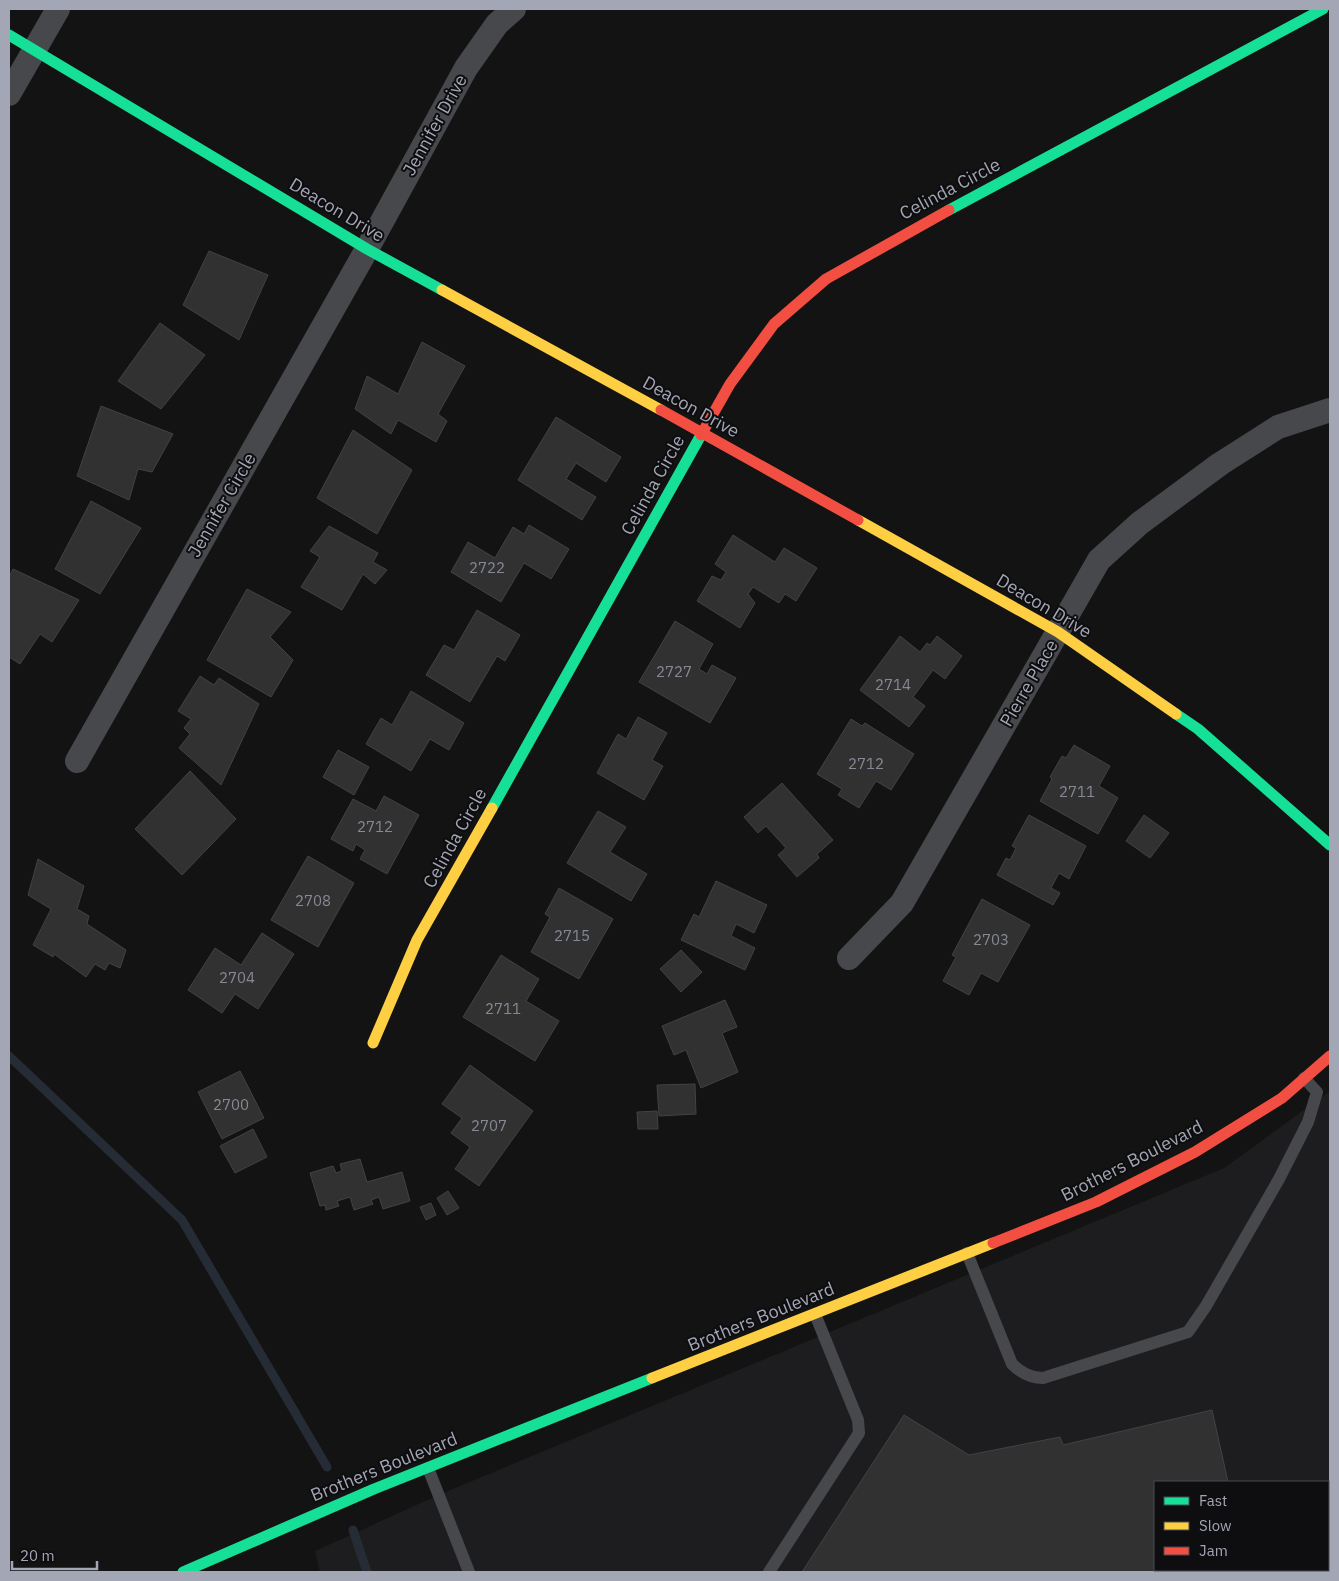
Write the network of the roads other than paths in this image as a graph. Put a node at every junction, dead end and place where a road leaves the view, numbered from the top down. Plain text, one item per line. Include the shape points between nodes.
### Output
1 (58, 9) edge
2 (514, 9) edge
3 (1324, 9) edge
4 (9, 35) edge
5 (35, 49) junction
6 (9, 94) edge
7 (367, 249) junction
8 (1330, 410) edge
9 (703, 433) junction
10 (1058, 632) junction
11 (77, 761) dead end
12 (1330, 846) edge
13 (849, 958) dead end
14 (373, 1043) dead end
15 (1330, 1056) edge
16 (1304, 1078) junction
17 (967, 1253) junction
18 (815, 1314) junction
19 (428, 1468) junction
20 (182, 1572) edge
21 (470, 1572) edge
22 (769, 1572) edge

1 - 5 street
2 - 7 street, Jennifer Drive via 496,24 466,68
3 - 9 street, Celinda Circle via 911,230 826,279 774,324 730,384
4 - 5 street, Deacon Drive
5 - 6 street
5 - 7 street, Deacon Drive
7 - 9 street, Deacon Drive
7 - 11 street, Jennifer Circle
8 - 10 street, Pierre Place via 1278,427 1220,464 1140,523 1099,560
9 - 10 street, Deacon Drive
9 - 14 street, Celinda Circle via 417,940
10 - 12 street, Deacon Drive via 1198,729
10 - 13 street, Pierre Place via 902,903
15 - 16 street, Brothers Boulevard
16 - 17 street, Brothers Boulevard via 1282,1098 1195,1152 1096,1202
16 - 17 lane via 1318,1092 1308,1122 1242,1244 1188,1332 1043,1378 1027,1375 1012,1364
17 - 18 street, Brothers Boulevard
18 - 19 street, Brothers Boulevard
18 - 22 lane via 858,1420 859,1433
19 - 20 street, Brothers Boulevard
19 - 21 lane

